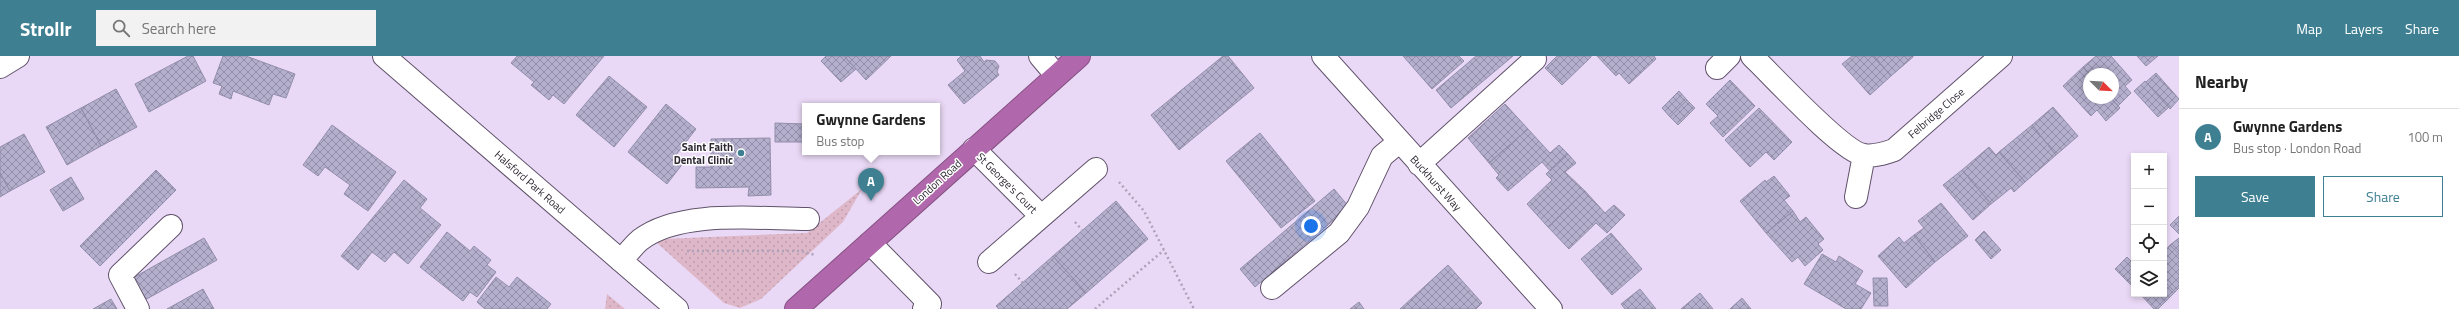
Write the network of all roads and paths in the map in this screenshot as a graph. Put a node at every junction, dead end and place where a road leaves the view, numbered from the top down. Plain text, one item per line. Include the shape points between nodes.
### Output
1 (18, 56) edge
2 (384, 56) edge
3 (1040, 56) edge
4 (1079, 56) edge
5 (1323, 56) edge
6 (1752, 56) edge
7 (2001, 56) edge
8 (1535, 59) dead end
9 (0, 66) edge
10 (1056, 75) junction
11 (1399, 142) junction
12 (974, 149) junction
13 (1864, 155) junction
14 (1419, 164) junction
15 (1096, 169) joint
16 (1856, 197) dead end
17 (1041, 216) junction
18 (808, 219) dead end
19 (171, 226) dead end
20 (870, 243) junction
21 (1164, 250) junction
22 (682, 251) dead end
23 (621, 261) junction
24 (989, 262) dead end
25 (837, 273) junction
26 (1272, 288) dead end
27 (138, 309) edge
28 (677, 309) edge
29 (796, 309) edge
30 (924, 309) edge
31 (1095, 309) edge
32 (1194, 309) edge
33 (1551, 309) edge

1 - 9 street
2 - 23 street, Halsford Park Road
3 - 10 street
4 - 10 highway, London Road
5 - 11 street, Buckhurst Way
6 - 13 street via 1842,144
7 - 13 street, Felbridge Close via 1894,150 1878,155
8 - 14 street
10 - 12 highway, London Road
11 - 14 street, Buckhurst Way
11 - 26 street via 1382,156 1358,207 1339,232
12 - 17 street, St George's Court
12 - 20 highway, London Road
13 - 16 street
14 - 33 street, Buckhurst Way
15 - 17 street, St George's Court
15 - 21 path via 1120,182 1144,211
17 - 24 street, St George's Court
18 - 23 street via 690,219 667,226 640,240
19 - 27 street via 120,275
20 - 25 highway, London Road
20 - 30 street via 930,304
21 - 31 path
21 - 32 path
22 - 25 path via 801,251 820,257
23 - 28 street, Halsford Park Road
25 - 29 highway, London Road

